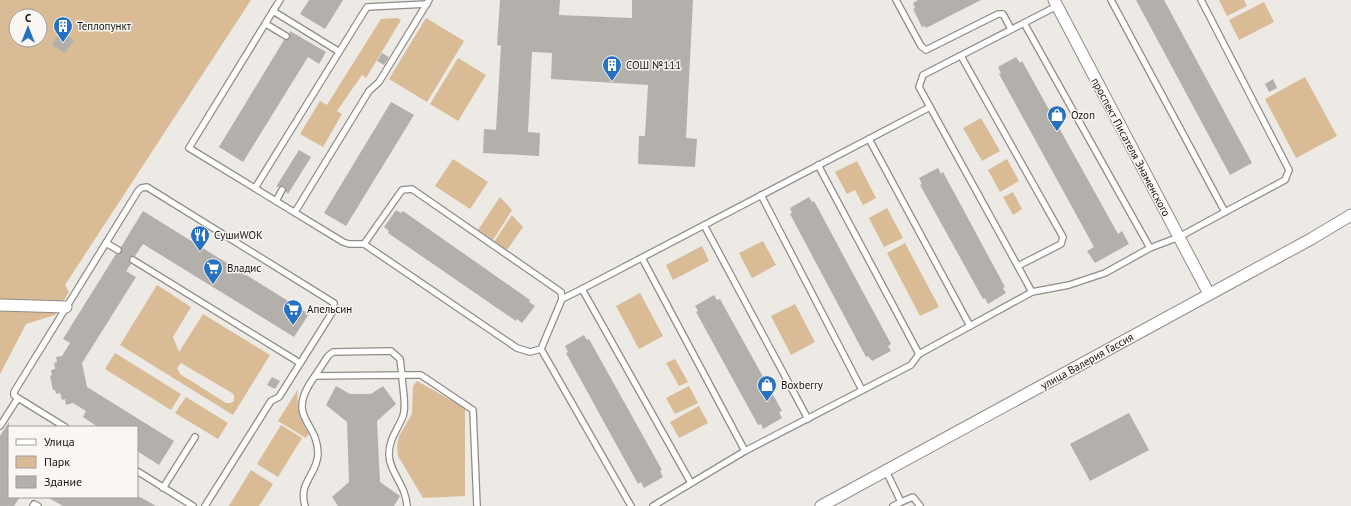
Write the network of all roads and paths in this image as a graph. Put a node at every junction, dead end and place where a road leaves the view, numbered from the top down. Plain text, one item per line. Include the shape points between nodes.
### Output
1 (280, 0) edge
2 (896, 0) edge
3 (1111, 0) edge
4 (1201, 0) edge
5 (428, 2) edge
6 (1055, 3) edge
7 (273, 11) junction
8 (1024, 23) junction
9 (266, 24) junction
10 (1012, 29) junction
11 (286, 36) dead end
12 (338, 51) junction
13 (961, 56) junction
14 (930, 107) junction
15 (869, 139) junction
16 (818, 165) junction
17 (255, 188) junction
18 (282, 190) dead end
19 (761, 195) junction
20 (276, 201) junction
21 (295, 212) junction
22 (1225, 212) junction
23 (1351, 215) edge
24 (704, 225) junction
25 (1179, 237) junction
26 (106, 243) junction
27 (364, 244) junction
28 (1150, 248) junction
29 (118, 250) dead end
30 (642, 258) junction
31 (133, 260) dead end
32 (1018, 266) junction
33 (582, 289) junction
34 (1032, 292) junction
35 (1209, 294) junction
36 (562, 299) junction
37 (0, 305) edge
38 (66, 307) junction
39 (970, 326) junction
40 (541, 349) junction
41 (919, 354) junction
42 (300, 363) junction
43 (402, 375) junction
44 (315, 376) junction
45 (862, 390) junction
46 (18, 398) junction
47 (808, 419) junction
48 (0, 426) edge
49 (63, 426) edge
50 (195, 437) dead end
51 (745, 452) junction
52 (886, 472) junction
53 (138, 473) edge
54 (691, 483) junction
55 (163, 488) junction
56 (901, 502) junction
57 (33, 506) edge
58 (38, 506) edge
59 (192, 506) edge
60 (205, 506) edge
61 (305, 506) edge
62 (407, 506) edge
63 (477, 506) edge
64 (631, 506) edge
65 (653, 506) edge
66 (821, 506) edge
67 (893, 506) edge
68 (920, 506) edge

1 - 7 lane
2 - 10 lane via 921,46 926,50 998,14 1003,14
3 - 22 lane
4 - 22 lane via 1289,170 1285,180
5 - 12 lane via 367,7
5 - 21 lane
6 - 8 lane
6 - 25 street, проспект Писателя Знаменского
7 - 9 lane
7 - 12 lane
8 - 10 lane
8 - 28 lane
9 - 11 lane
9 - 17 lane via 190,148
10 - 13 lane
12 - 17 lane
13 - 14 lane via 923,75 919,86
13 - 32 lane via 1063,237 1061,244
14 - 15 lane
14 - 32 lane
15 - 16 lane
15 - 39 lane
16 - 19 lane
16 - 41 lane
17 - 20 lane
18 - 20 lane
19 - 24 lane
19 - 45 lane
20 - 21 lane
21 - 27 lane via 343,242
22 - 25 lane
23 - 35 street, улица Валерия Гассия
24 - 30 lane
24 - 47 lane
25 - 28 lane
25 - 35 street, проспект Писателя Знаменского
26 - 29 lane
26 - 38 lane
26 - 42 lane via 138,191 147,187 331,300 334,303 333,311
27 - 36 lane via 402,190 412,189 561,292
27 - 40 lane via 517,348 530,352
28 - 34 lane via 1105,273 1069,285
30 - 33 lane
30 - 51 lane
31 - 42 lane
32 - 34 lane
33 - 36 lane
33 - 54 lane
34 - 39 lane
35 - 52 street, улица Валерия Гассия
36 - 40 lane
37 - 38 street
38 - 46 lane via 15,388 14,395
39 - 41 lane
40 - 64 lane
41 - 45 lane via 911,365
42 - 60 lane via 279,397 271,401
43 - 44 lane
43 - 44 lane via 400,360 391,351 333,352
43 - 62 lane via 403,415 390,443 389,455 406,495
43 - 63 lane via 421,375 473,410
44 - 61 lane via 303,395 302,408 305,421 316,441 318,454 315,468 304,487 302,498
45 - 47 lane
46 - 48 lane
46 - 49 lane
47 - 51 lane
50 - 55 lane
51 - 54 lane
52 - 56 lane
52 - 66 street, улица Валерия Гассия
53 - 55 lane
54 - 65 lane
55 - 59 lane
56 - 67 lane
56 - 68 lane via 913,497
57 - 58 lane

